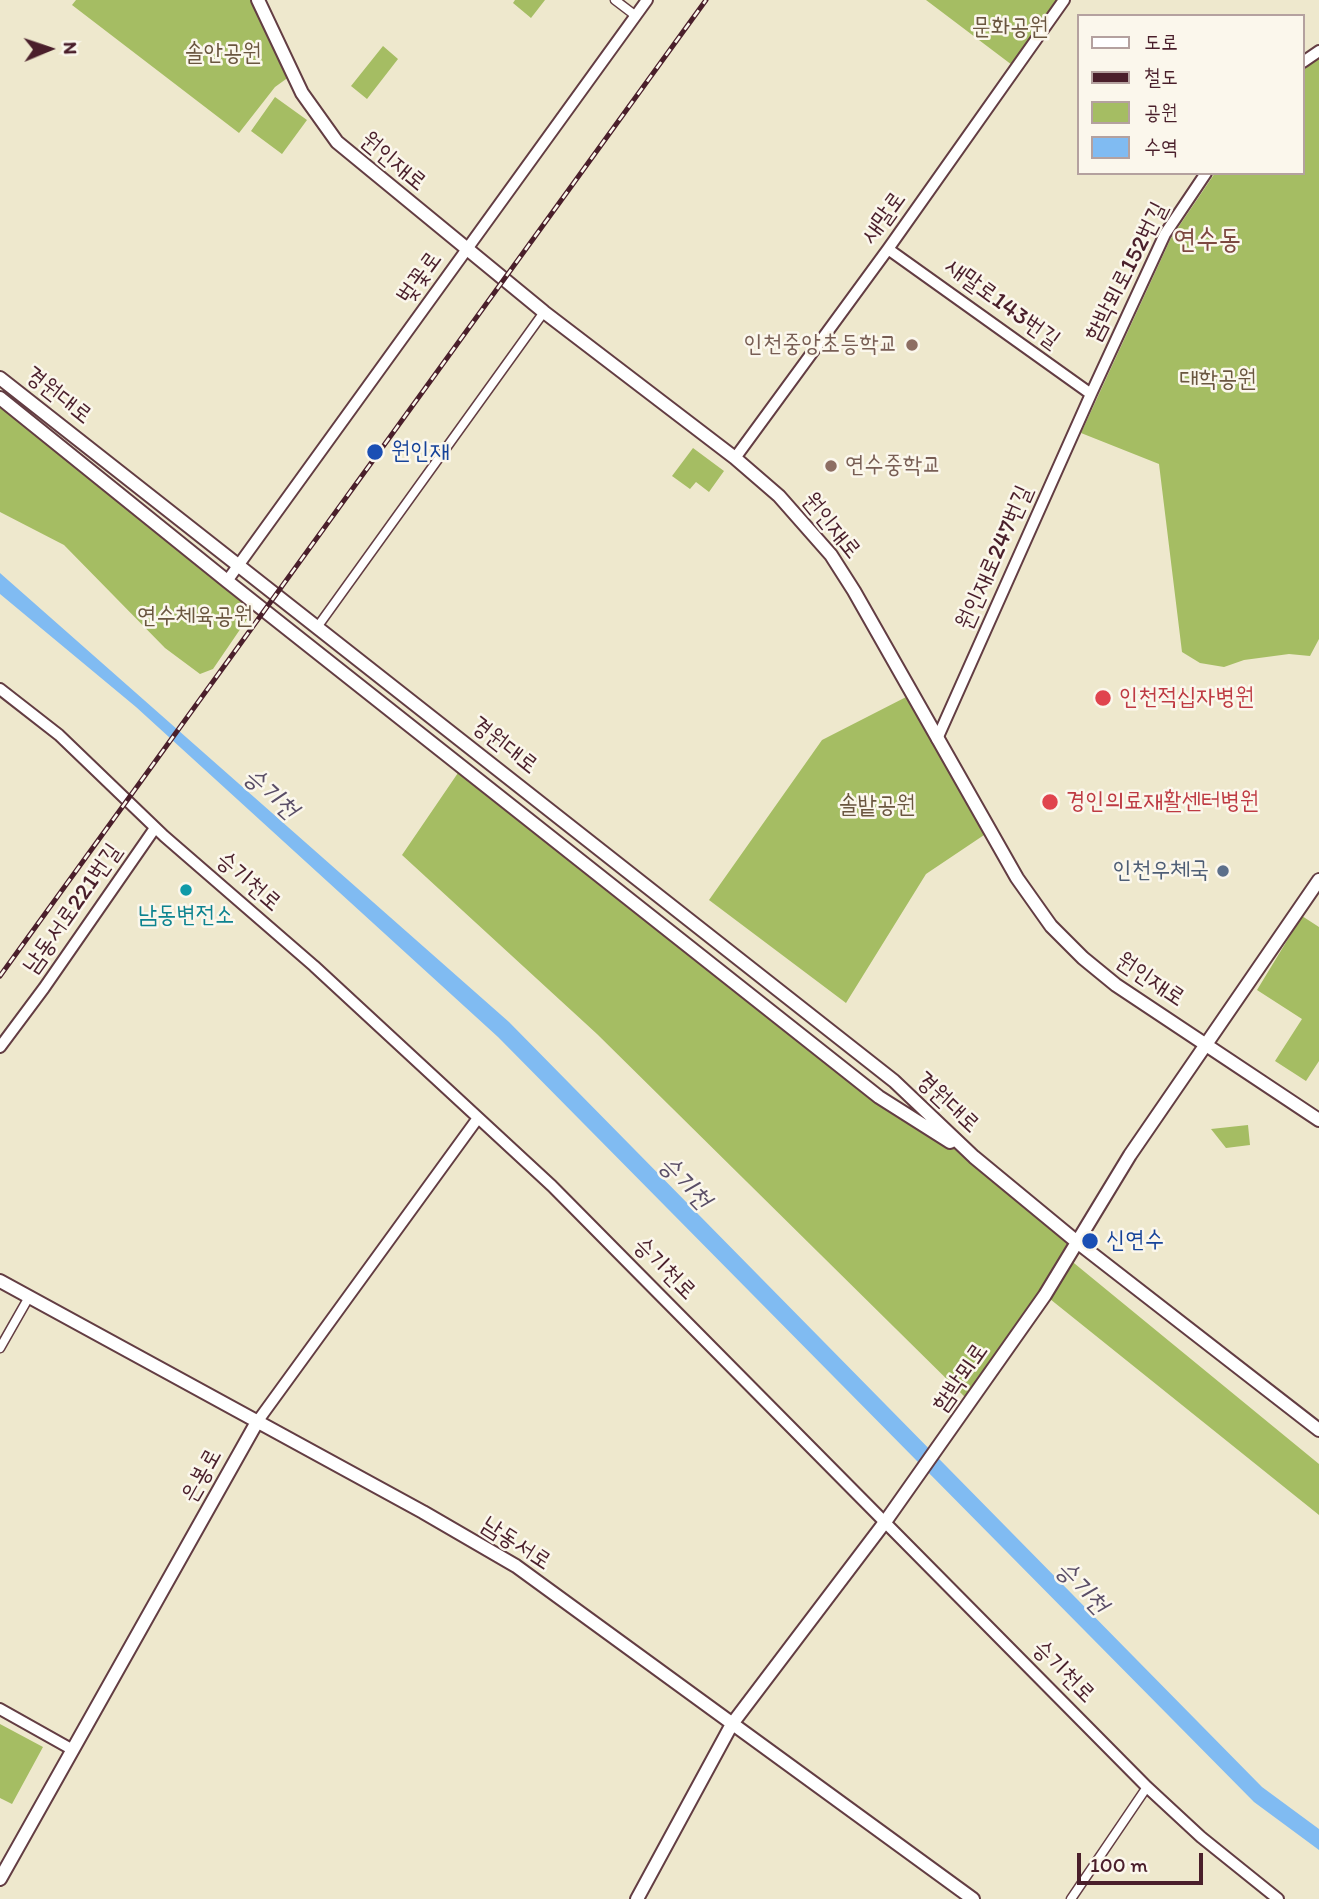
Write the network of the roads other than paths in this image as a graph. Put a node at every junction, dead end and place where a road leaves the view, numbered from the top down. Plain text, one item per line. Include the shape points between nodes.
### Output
1 (258, 0) edge
2 (615, 0) edge
3 (647, 0) edge
4 (1064, 0) edge
5 (636, 16) junction
6 (1205, 175) edge
7 (888, 249) junction
8 (467, 250) junction
9 (544, 313) junction
10 (0, 378) edge
11 (1091, 394) junction
12 (0, 398) edge
13 (734, 458) junction
14 (239, 564) junction
15 (227, 581) junction
16 (318, 626) junction
17 (0, 689) edge
18 (937, 739) junction
19 (155, 828) junction
20 (1319, 880) edge
21 (1204, 1045) junction
22 (0, 1047) edge
23 (478, 1118) junction
24 (1319, 1120) edge
25 (974, 1157) junction
26 (1077, 1242) junction
27 (0, 1281) edge
28 (29, 1297) junction
29 (0, 1348) edge
30 (257, 1422) junction
31 (1319, 1430) edge
32 (885, 1522) junction
33 (0, 1709) edge
34 (732, 1724) junction
35 (73, 1750) junction
36 (1147, 1787) junction
37 (0, 1879) edge
38 (637, 1899) edge
39 (973, 1899) edge
40 (1071, 1899) edge
41 (1278, 1899) edge

1 - 8 main road, 원인재로 via 302,93 337,142
2 - 5 street
3 - 5 street, 벚꽃로
4 - 7 street, 새말로
5 - 8 street, 벚꽃로
6 - 11 street, 함박뫼로152번길 via 1165,234
7 - 11 street, 새말로143번길
7 - 13 street, 새말로
8 - 9 main road, 원인재로
8 - 14 street, 벚꽃로
9 - 13 main road, 원인재로
9 - 16 street
10 - 14 main road, 경원대로
11 - 18 street, 원인재로247번길
12 - 15 main road, 경원대로
13 - 18 main road, 원인재로 via 779,496 831,555
14 - 15 street, 벚꽃로
14 - 16 main road, 경원대로
15 - 25 main road, 경원대로 via 879,1097
16 - 25 main road, 경원대로 via 894,1081
17 - 19 street, 승기천로 via 59,735
18 - 21 main road, 원인재로 via 1017,878 1051,926 1116,985
19 - 22 street, 남동서로221번길
19 - 23 street, 승기천로 via 314,966
20 - 21 main road, 함박뫼로
21 - 24 main road, 원인재로
21 - 26 main road, 함박뫼로
23 - 30 street, 은봉로
23 - 32 street, 승기천로 via 607,1241
25 - 26 main road, 경원대로
26 - 31 main road, 경원대로
26 - 32 main road, 함박뫼로
27 - 28 main road, 남동서로
28 - 29 street
28 - 30 main road, 남동서로
30 - 34 main road, 남동서로 via 516,1566
30 - 35 main road, 은봉로
32 - 34 main road, 함박뫼로
32 - 36 street, 승기천로
33 - 35 street
34 - 38 main road, 함박뫼로
34 - 39 main road, 남동서로
35 - 37 main road, 은봉로
36 - 40 street
36 - 41 street, 승기천로

